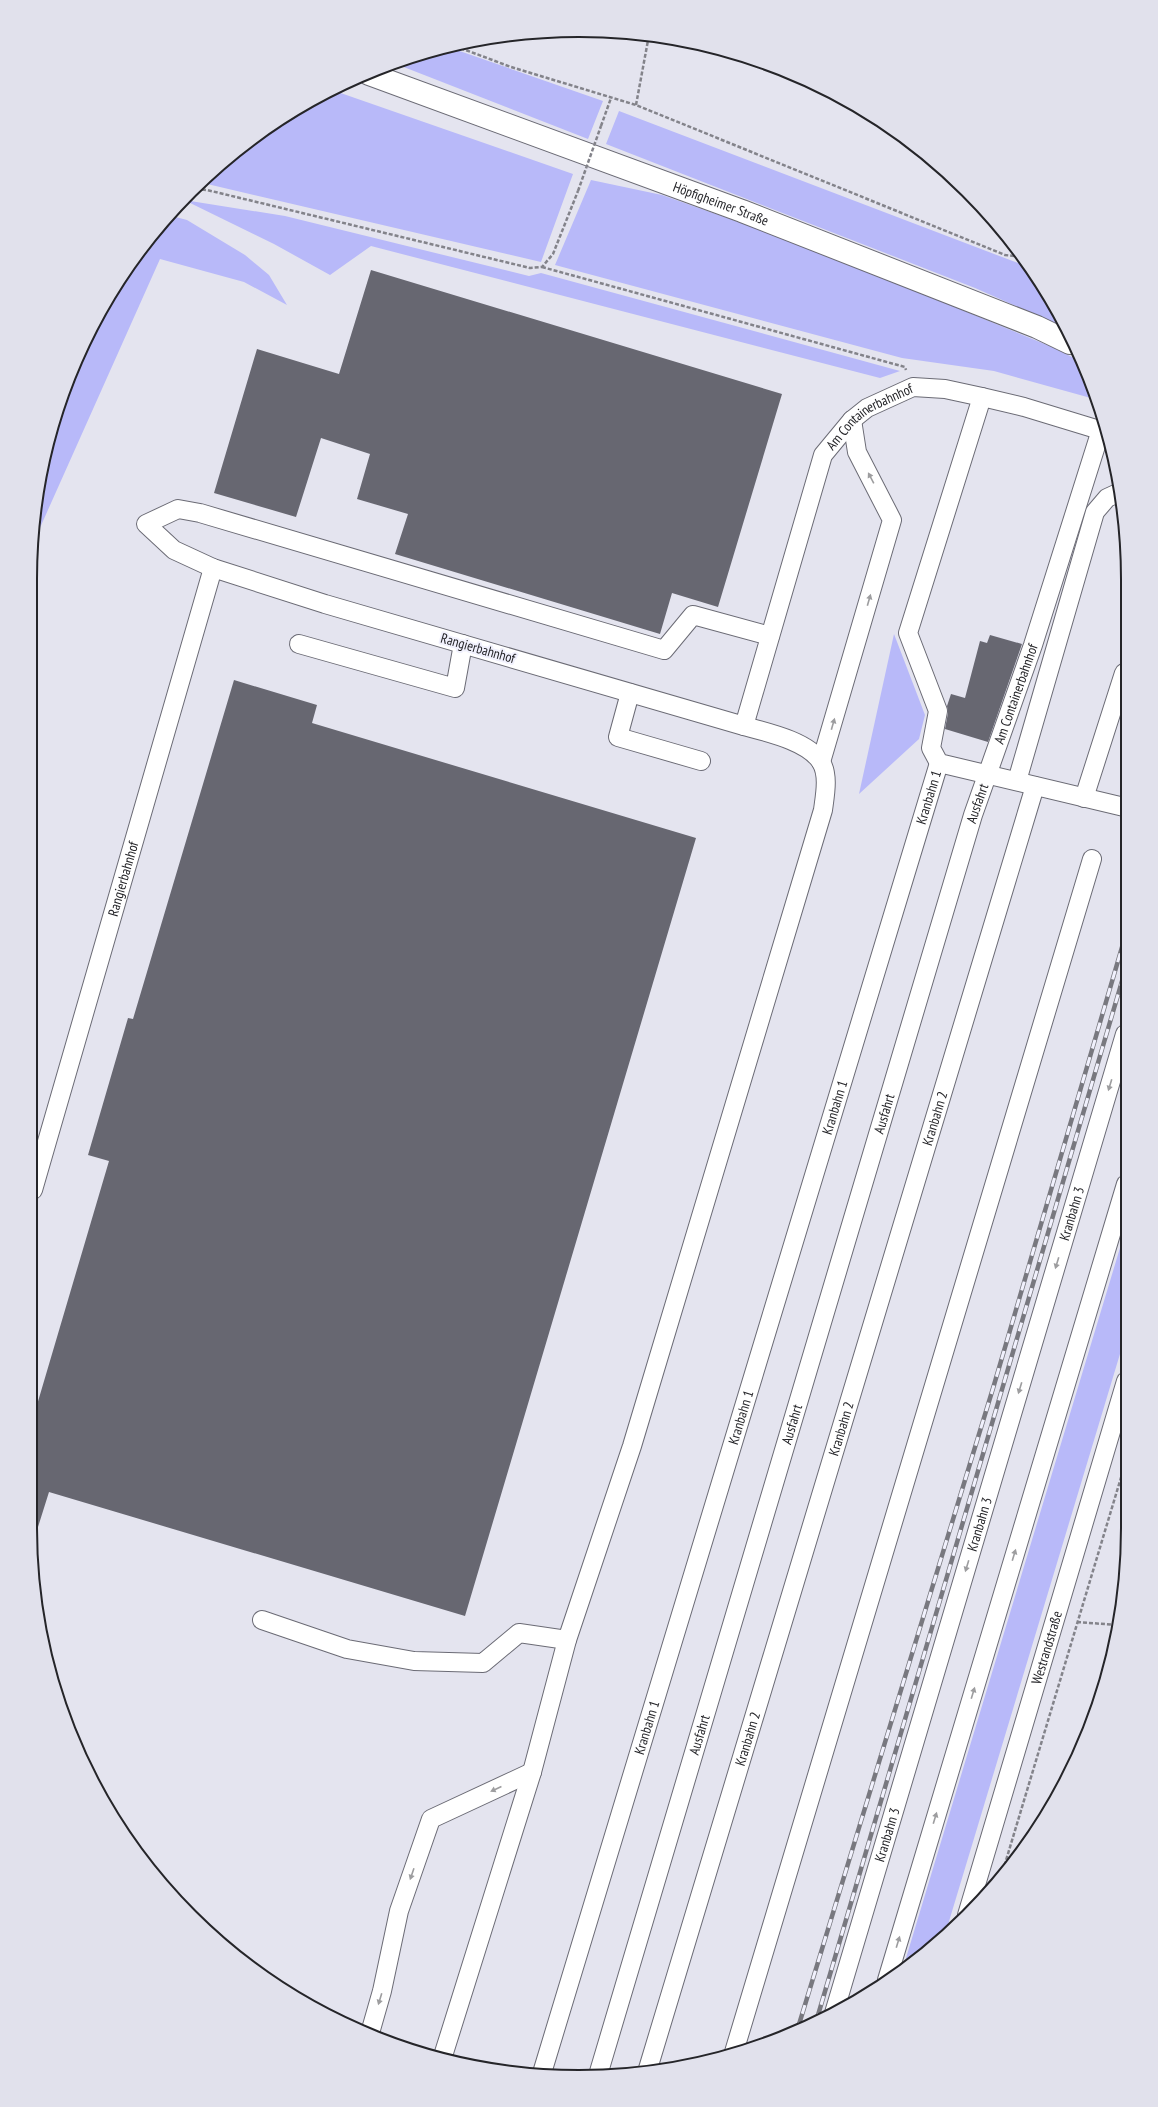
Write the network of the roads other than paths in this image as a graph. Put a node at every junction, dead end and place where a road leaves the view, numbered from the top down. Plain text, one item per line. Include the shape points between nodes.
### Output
1 (376, 77) edge
2 (1066, 341) edge
3 (982, 397) junction
4 (852, 420) junction
5 (1100, 430) edge
6 (1102, 436) edge
7 (1114, 495) edge
8 (213, 568) junction
9 (770, 636) junction
10 (299, 644) dead end
11 (463, 644) junction
12 (630, 693) junction
13 (1121, 697) edge
14 (744, 726) junction
15 (701, 761) dead end
16 (821, 762) junction
17 (939, 763) junction
18 (987, 774) junction
19 (1017, 782) junction
20 (1035, 786) junction
21 (1084, 798) junction
22 (1121, 806) edge
23 (1092, 859) dead end
24 (1121, 1047) edge
25 (37, 1176) edge
26 (1121, 1201) edge
27 (1121, 1398) edge
28 (262, 1620) dead end
29 (567, 1640) junction
30 (532, 1772) junction
31 (971, 1901) edge
32 (889, 1972) edge
33 (837, 2004) edge
34 (371, 2029) edge
35 (736, 2047) edge
36 (444, 2053) edge
37 (649, 2065) edge
38 (544, 2069) edge
39 (600, 2069) edge

1 - 2 main road, Höpfigheimer Straße via 742,210 1037,327
3 - 4 street, Am Containerbahnhof via 945,389 914,387 867,408
3 - 5 street, Am Containerbahnhof
3 - 17 street via 908,633 938,711 931,748
4 - 9 street, Am Containerbahnhof via 823,455
16 -> 4 street via 892,520 856,452
6 - 18 street, Am Containerbahnhof
7 - 19 street via 1107,498 1095,512
8 - 9 street, Rangierbahnhof via 174,550 146,524 178,509 200,513 664,650 693,614
8 - 11 street, Rangierbahnhof
8 - 25 street, Rangierbahnhof
9 - 14 street, Am Containerbahnhof
10 - 11 street via 455,688
11 - 12 street, Rangierbahnhof
12 - 14 street, Rangierbahnhof
12 - 15 street via 618,737
13 - 21 street
14 - 16 street, Rangierbahnhof via 804,746
16 - 29 street via 826,781 823,810 632,1446
17 - 18 street
17 - 38 street, Kranbahn 1
18 - 19 street
18 - 39 street, Ausfahrt
19 - 20 street
20 - 21 street
20 - 37 street, Kranbahn 2
21 - 22 street
23 - 35 street
24 -> 33 street, Kranbahn 3
32 -> 26 street
27 - 31 street, Westrandstraße
28 - 29 street via 346,1649 414,1661 483,1663 519,1633
29 - 30 street
30 -> 34 street via 431,1819 398,1911 382,1992
30 - 36 street

